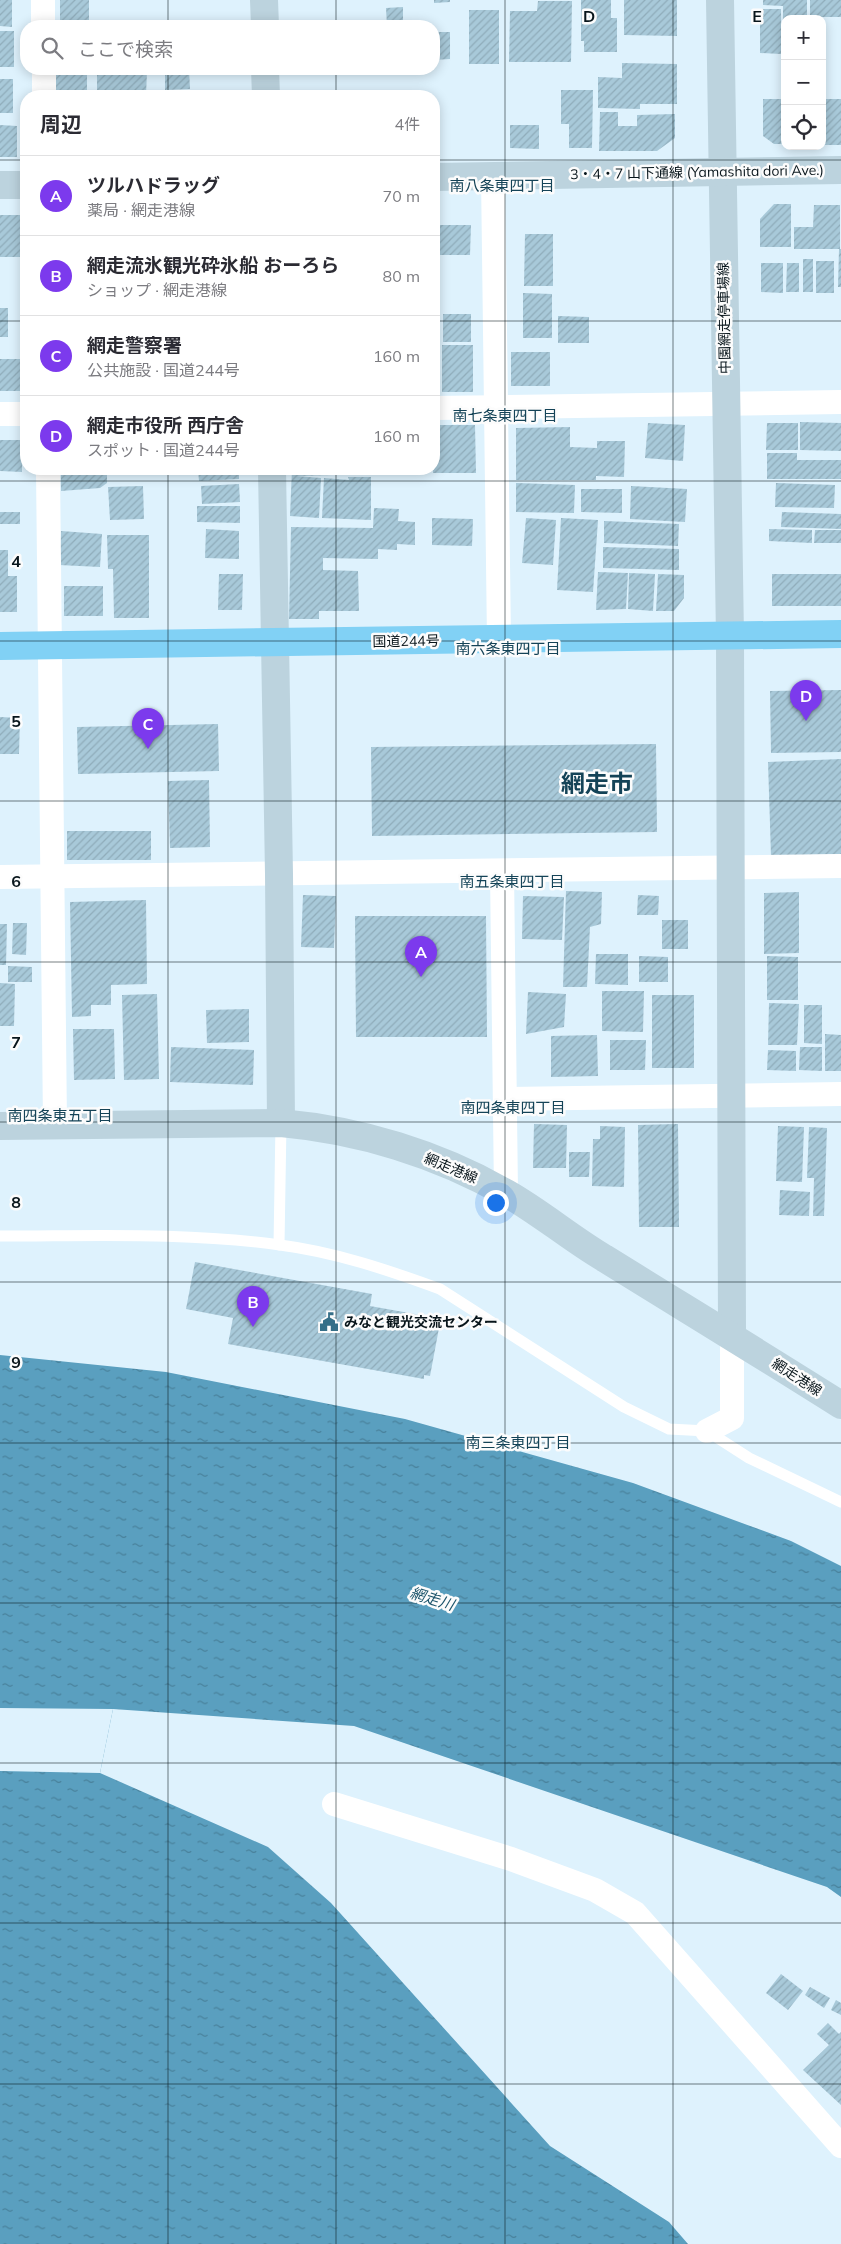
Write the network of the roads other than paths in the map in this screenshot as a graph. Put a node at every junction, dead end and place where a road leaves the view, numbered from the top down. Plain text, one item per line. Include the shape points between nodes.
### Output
1 (43, 0) edge
2 (264, 0) edge
3 (720, 0) edge
4 (43, 20) edge
5 (265, 20) edge
6 (44, 75) edge
7 (266, 75) edge
8 (44, 90) edge
9 (266, 90) edge
10 (841, 170) edge
11 (722, 172) junction
12 (493, 176) junction
13 (440, 177) edge
14 (0, 185) edge
15 (20, 185) edge
16 (841, 402) edge
17 (725, 404) junction
18 (496, 407) junction
19 (440, 408) edge
20 (0, 414) edge
21 (20, 414) edge
22 (48, 475) edge
23 (272, 475) edge
24 (841, 634) edge
25 (730, 637) junction
26 (500, 640) junction
27 (274, 643) junction
28 (0, 646) edge
29 (50, 646) junction
30 (841, 866) edge
31 (732, 868) junction
32 (502, 871) junction
33 (279, 874) junction
34 (53, 876) junction
35 (0, 877) edge
36 (841, 1094) edge
37 (732, 1096) junction
38 (505, 1099) junction
39 (281, 1123) junction
40 (55, 1125) junction
41 (0, 1126) edge
42 (506, 1193) junction
43 (0, 1236) edge
44 (279, 1244) junction
45 (732, 1336) junction
46 (841, 1405) edge
47 (707, 1431) junction
48 (841, 1502) edge
49 (334, 1804) dead end
50 (841, 2146) edge

1 - 4 street
2 - 5 street
3 - 11 street, 中園網走停車場線
6 - 8 street
7 - 9 street
10 - 11 street, 3・4・7 山下通線 (Yamashita dori Ave.)
11 - 12 street, 3・4・7 山下通線 (Yamashita dori Ave.)
11 - 17 street, 中園網走停車場線
12 - 13 street, 3・4・7 山下通線 (Yamashita dori Ave.)
12 - 18 street
14 - 15 street
16 - 17 street
17 - 18 street
17 - 25 street, 中園網走停車場線
18 - 19 street
18 - 26 street
20 - 21 street
22 - 29 street
23 - 27 street
24 - 25 highway, 国道244号
25 - 26 highway, 国道244号
25 - 31 street, 中園網走停車場線
26 - 27 highway, 国道244号
27 - 29 highway, 国道244号
27 - 33 street
28 - 29 highway, 国道244号
29 - 34 street
30 - 31 street
31 - 32 street
31 - 37 street, 中園網走停車場線
32 - 33 street
32 - 38 street
33 - 34 street
33 - 39 street
34 - 35 street
34 - 40 street
36 - 37 street
37 - 38 street
37 - 45 street, 中園網走停車場線
38 - 42 street
39 - 40 street, 網走港線
39 - 42 street, 網走港線 via 324,1127 399,1146 449,1165
39 - 44 lane
40 - 41 street, 網走港線
42 - 45 street, 網走港線 via 600,1256
43 - 44 lane via 197,1238
44 - 47 lane via 343,1257 440,1289 656,1424 669,1429
45 - 46 street, 網走港線
45 - 47 street via 732,1418
47 - 48 lane via 750,1458
49 - 50 street via 520,1862 595,1890 635,1913

